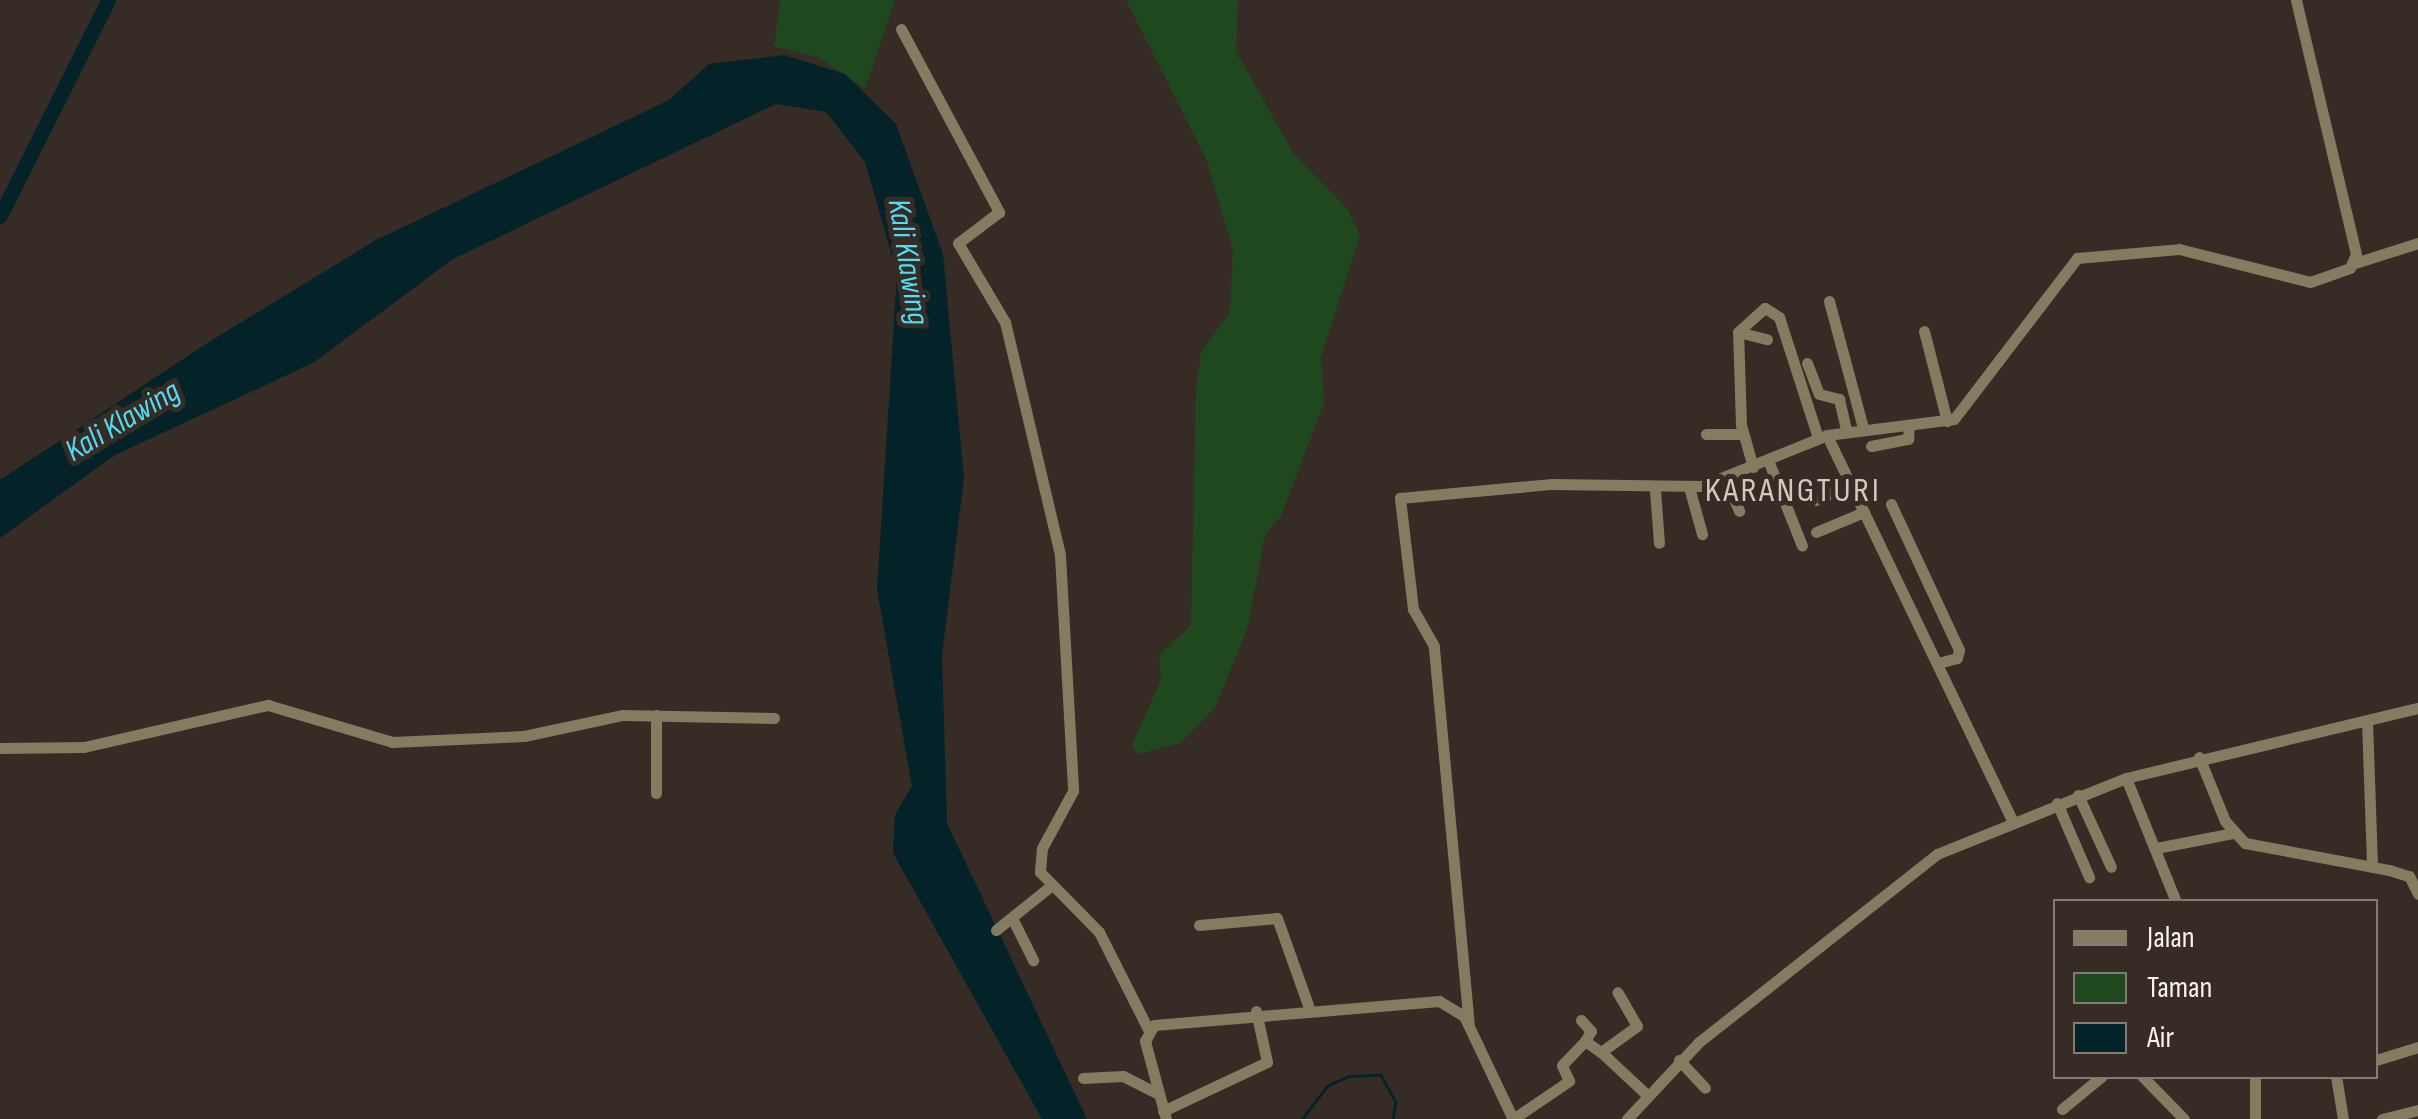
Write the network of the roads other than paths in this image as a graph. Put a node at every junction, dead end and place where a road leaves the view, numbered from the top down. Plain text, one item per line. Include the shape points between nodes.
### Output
1 (2296, 0) edge
2 (901, 29) dead end
3 (2418, 243) edge
4 (2355, 264) junction
5 (1829, 301) dead end
6 (1924, 330) dead end
7 (1738, 332) junction
8 (1767, 340) dead end
9 (1807, 363) dead end
10 (1947, 421) junction
11 (1910, 426) junction
12 (1863, 428) junction
13 (1846, 430) junction
14 (1706, 434) dead end
15 (1743, 434) junction
16 (1822, 436) junction
17 (1871, 446) dead end
18 (1768, 460) junction
19 (1753, 467) junction
20 (1725, 479) junction
21 (1851, 484) junction
22 (1689, 487) junction
23 (1654, 490) junction
24 (1816, 500) dead end
25 (1891, 504) dead end
26 (1739, 510) dead end
27 (1864, 512) junction
28 (1816, 532) dead end
29 (1702, 534) dead end
30 (1659, 542) dead end
31 (1802, 546) dead end
32 (1938, 664) junction
33 (2418, 708) edge
34 (656, 715) junction
35 (774, 718) dead end
36 (2367, 721) junction
37 (0, 748) edge
38 (2199, 757) junction
39 (2126, 778) junction
40 (656, 793) dead end
41 (2078, 795) junction
42 (2057, 803) junction
43 (2012, 820) junction
44 (2234, 833) junction
45 (2156, 848) junction
46 (2111, 867) dead end
47 (2372, 867) junction
48 (2089, 878) dead end
49 (1048, 888) junction
50 (2418, 894) edge
51 (2175, 899) edge
52 (1013, 920) junction
53 (1199, 926) dead end
54 (996, 930) dead end
55 (1033, 960) dead end
56 (1616, 992) dead end
57 (1309, 1008) junction
58 (1256, 1011) junction
59 (1581, 1020) dead end
60 (1469, 1026) junction
61 (1148, 1029) junction
62 (1586, 1040) junction
63 (2418, 1047) edge
64 (1601, 1052) junction
65 (2378, 1059) edge
66 (1679, 1060) junction
67 (1083, 1078) dead end
68 (2098, 1079) edge
69 (2145, 1079) edge
70 (2255, 1079) edge
71 (2336, 1079) edge
72 (1705, 1088) dead end
73 (1158, 1094) junction
74 (1647, 1095) junction
75 (2062, 1109) dead end
76 (2418, 1110) edge
77 (1165, 1115) edge
78 (1633, 1117) edge
79 (1513, 1119) edge
80 (2184, 1119) edge
81 (2255, 1119) edge
82 (2343, 1119) edge
83 (2382, 1119) edge

1 - 4 street
2 - 49 street via 999,212 958,244 1005,322 1060,555 1072,791 1042,848
3 - 4 street
4 - 10 street via 2310,282 2179,249 2077,258 2000,365
5 - 12 street
6 - 10 street
7 - 8 street
7 - 15 street
7 - 16 street via 1750,316 1775,308
9 - 13 street via 1818,394 1839,399
10 - 11 street
11 - 12 street
11 - 17 street via 1908,440
12 - 13 street
13 - 16 street
14 - 15 street
15 - 19 street
16 - 18 street
16 - 21 street
18 - 19 street
18 - 31 street
19 - 20 street
20 - 22 street
20 - 26 street
21 - 24 street
21 - 27 street
22 - 23 street
22 - 29 street
23 - 30 street
23 - 60 street via 1552,484 1400,498 1413,609 1434,646
25 - 32 street via 1959,650
27 - 28 street
27 - 32 street
32 - 43 street
33 - 36 street
34 - 35 street
34 - 37 street via 524,736 392,742 290,708 256,705 84,747
34 - 40 street
36 - 38 street
36 - 47 street
38 - 39 street
38 - 44 street
39 - 41 street
39 - 45 street
41 - 42 street
41 - 46 street
42 - 43 street
42 - 48 street
43 - 66 street via 1924,863
44 - 45 street
44 - 47 street via 2255,846
45 - 51 street
47 - 50 street via 2409,876
49 - 52 street
49 - 61 street via 1100,932
52 - 54 street
52 - 55 street
53 - 57 street via 1277,918
56 - 64 street via 1639,1023
57 - 58 street
57 - 60 street via 1445,1000
58 - 61 street
58 - 77 street via 1268,1062
59 - 62 street via 1590,1031
60 - 79 street
61 - 73 street
62 - 64 street
62 - 79 street via 1562,1065 1569,1080
63 - 65 street
64 - 74 street
66 - 72 street
66 - 74 street
67 - 73 street via 1126,1076
68 - 75 street
69 - 80 street
70 - 81 street
71 - 82 street
73 - 77 street
74 - 78 street
76 - 83 street

